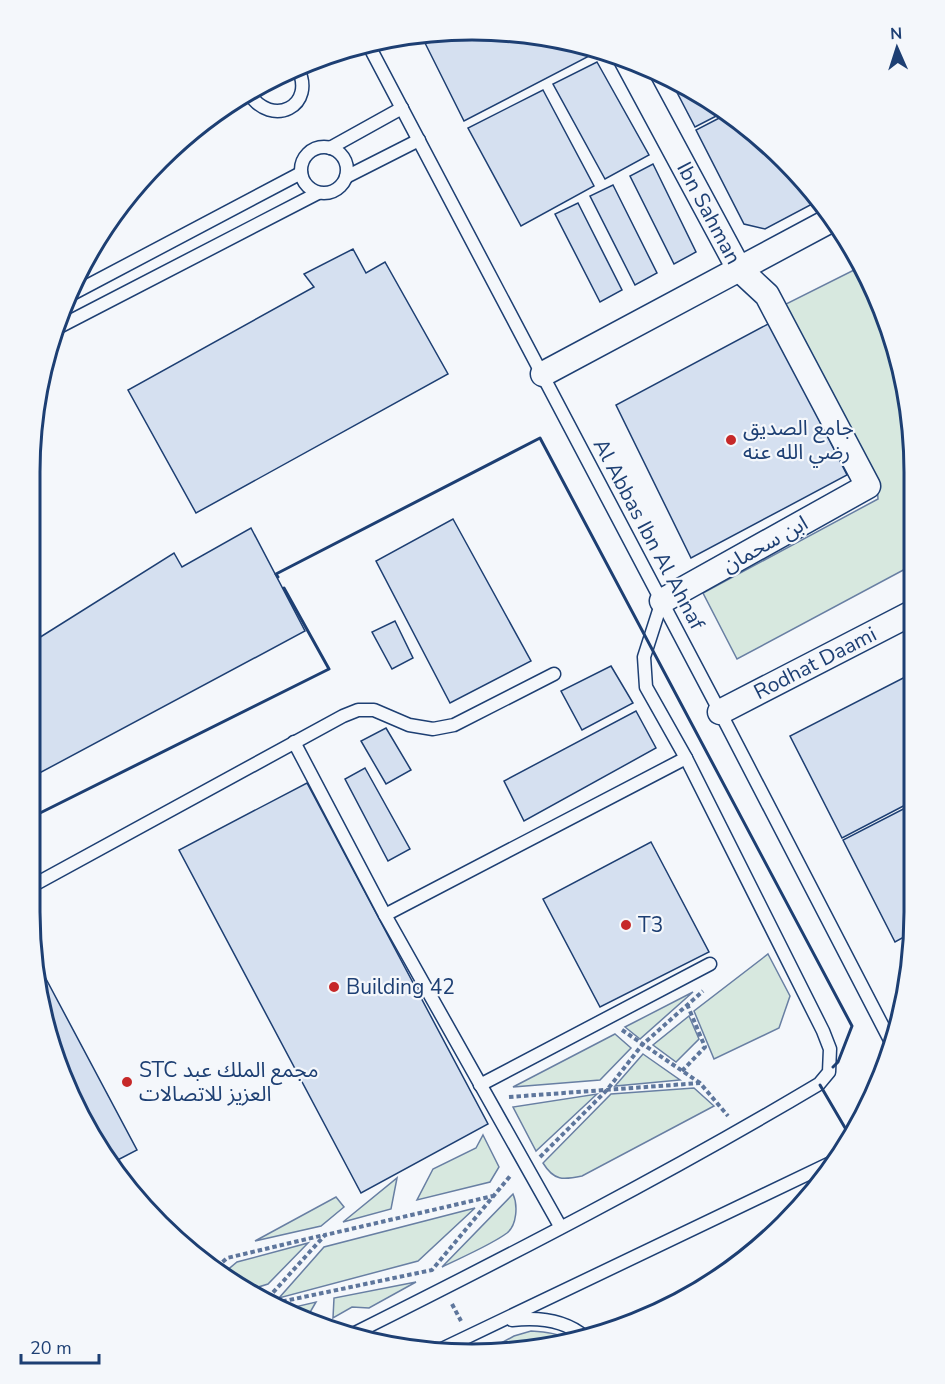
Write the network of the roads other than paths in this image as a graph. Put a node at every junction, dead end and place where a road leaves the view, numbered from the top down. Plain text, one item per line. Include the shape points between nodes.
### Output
1 (372, 52) edge
2 (632, 71) edge
3 (301, 76) edge
4 (255, 99) edge
5 (402, 108) junction
6 (419, 140) junction
7 (330, 148) junction
8 (301, 173) junction
9 (346, 177) junction
10 (318, 193) junction
11 (825, 222) edge
12 (739, 269) junction
13 (81, 289) edge
14 (67, 323) edge
15 (543, 374) junction
16 (662, 601) junction
17 (904, 617) edge
18 (554, 674) dead end
19 (720, 712) junction
20 (294, 742) junction
21 (686, 758) junction
22 (40, 882) edge
23 (385, 915) junction
24 (706, 967) road end
25 (887, 1034) edge
26 (480, 1085) junction
27 (819, 1168) edge
28 (560, 1226) junction
29 (502, 1321) junction
30 (362, 1329) edge
31 (577, 1331) edge
32 (454, 1343) edge

1 - 5 lane, Al Abbas Ibn Al Ahnaf
2 - 12 street, Ibn Sahman
3 - 4 lane via 302,95 294,106 276,112 263,108
5 - 6 lane, Al Abbas Ibn Al Ahnaf
5 - 7 lane
6 - 9 lane
6 - 15 lane, Al Abbas Ibn Al Ahnaf
7 - 8 lane via 321,147 305,156
7 - 9 lane via 344,159
8 - 10 lane via 309,188
8 - 13 lane
9 - 10 lane via 335,190
10 - 14 lane
11 - 12 street
12 - 15 street
12 - 16 street, Ibn Sahman via 767,295 868,486
15 - 16 lane, Al Abbas Ibn Al Ahnaf
16 - 19 lane, Al Abbas Ibn Al Ahnaf
16 - 21 lane via 644,657 646,687
17 - 19 street, Rodhat Daami
18 - 20 lane via 454,724 433,729 409,725 374,710 358,710
19 - 25 lane, Al Abbas Ibn Al Ahnaf
20 - 22 lane
20 - 23 lane
21 - 23 lane
21 - 28 lane via 830,1049 829,1072 819,1084 740,1131
23 - 26 lane
24 - 26 lane
26 - 28 lane
27 - 29 lane
28 - 30 lane
29 - 31 lane via 536,1318
29 - 32 lane

